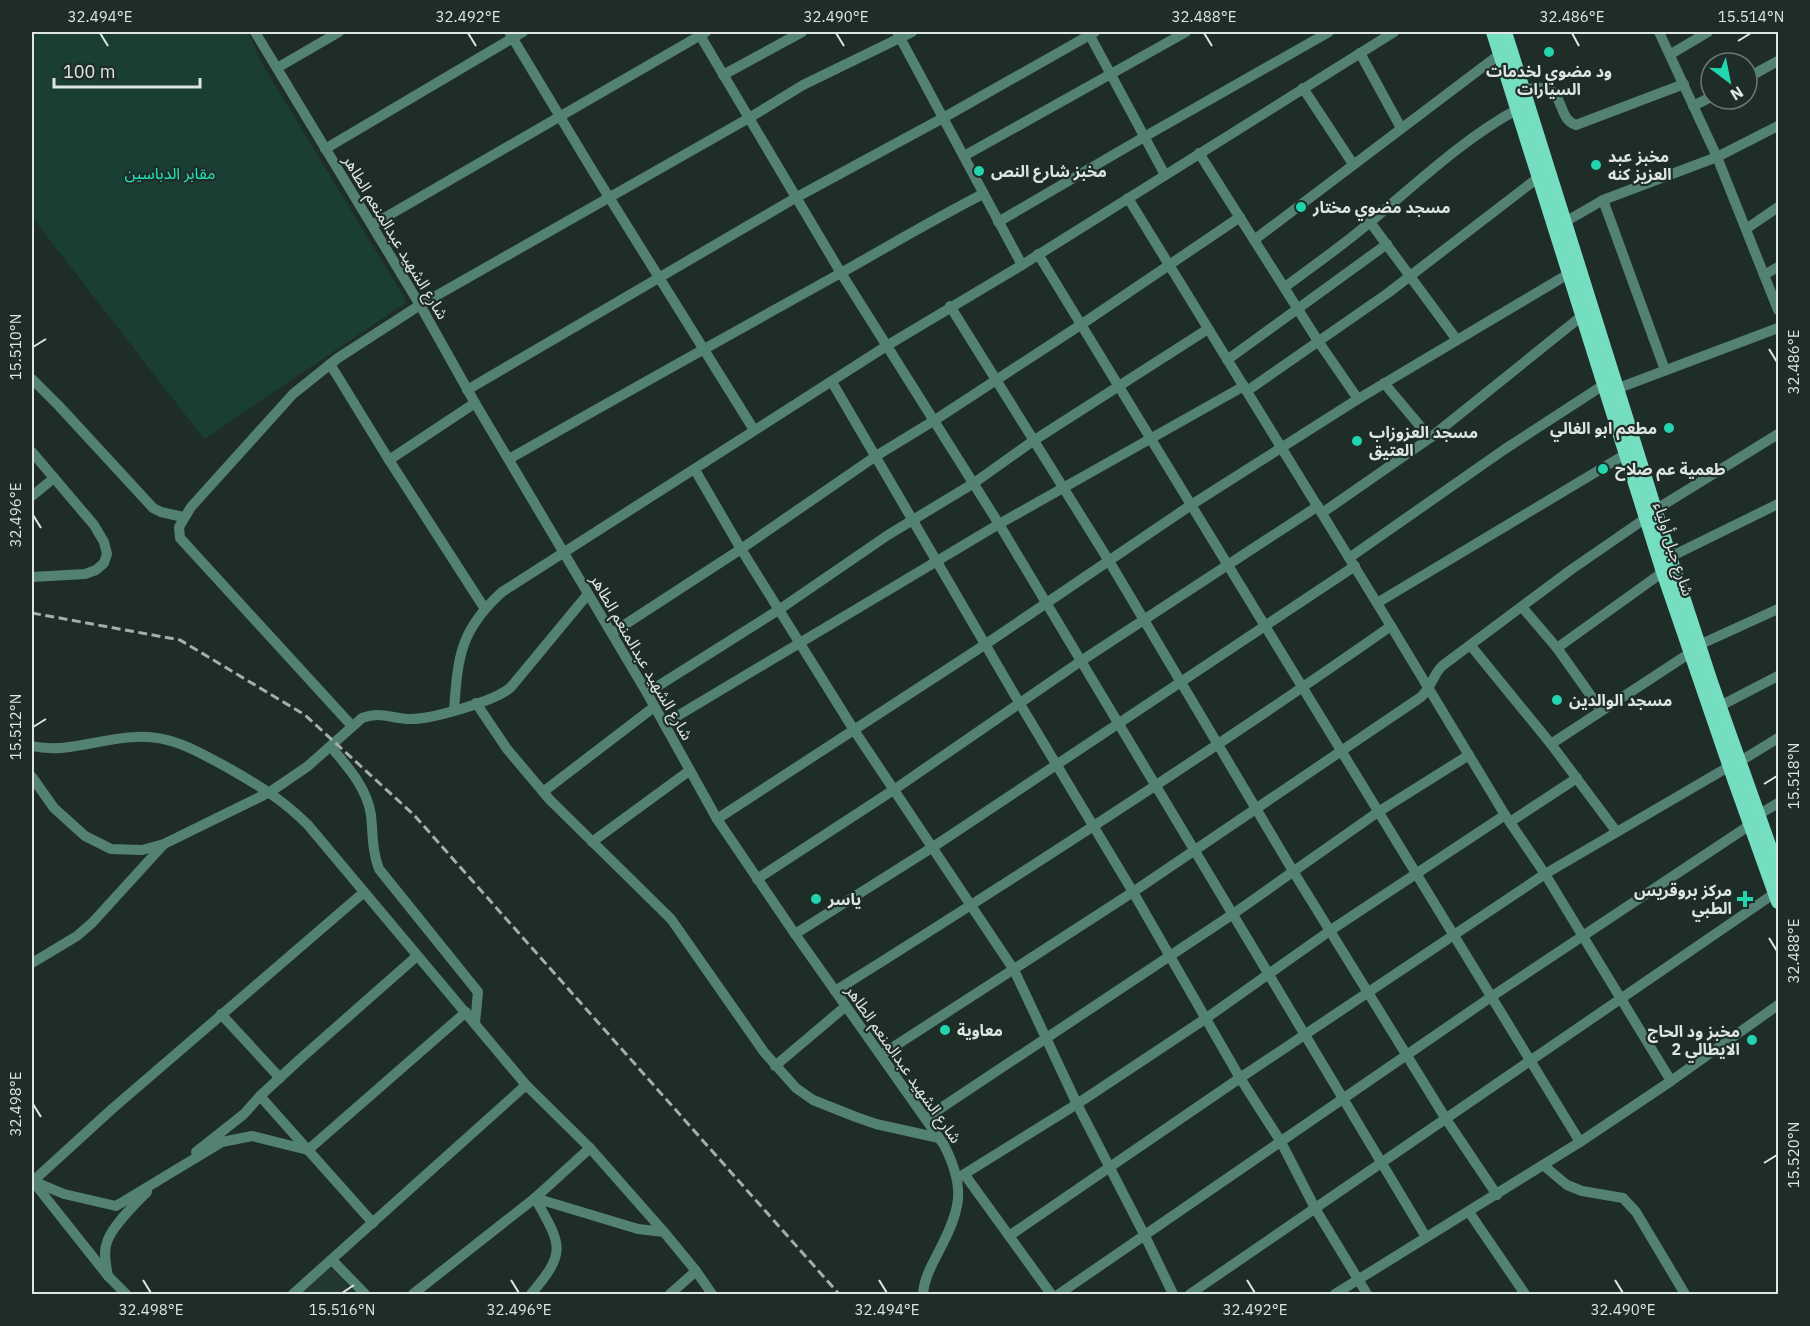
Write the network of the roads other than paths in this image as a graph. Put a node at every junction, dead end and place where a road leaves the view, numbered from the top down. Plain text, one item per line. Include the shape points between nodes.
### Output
1 (255, 32) edge
2 (339, 32) edge
3 (523, 32) edge
4 (802, 32) edge
5 (912, 32) edge
6 (1091, 32) edge
7 (1186, 32) edge
8 (1329, 32) edge
9 (1394, 32) edge
10 (1493, 32) edge
11 (1505, 32) edge
12 (1659, 32) edge
13 (1708, 32) edge
14 (701, 33) edge
15 (510, 34) edge
16 (899, 35) edge
17 (1382, 35) edge
18 (1360, 54) junction
19 (1500, 54) junction
20 (1671, 54) junction
21 (1779, 61) edge
22 (277, 68) junction
23 (1759, 72) edge
24 (1112, 74) junction
25 (723, 75) junction
26 (1683, 84) junction
27 (1303, 88) junction
28 (1524, 89) junction
29 (1699, 103) edge
30 (1693, 106) junction
31 (1518, 109) junction
32 (559, 116) junction
33 (749, 118) junction
34 (944, 118) junction
35 (1779, 126) edge
36 (1401, 128) junction
37 (1144, 136) junction
38 (325, 149) junction
39 (1199, 153) junction
40 (964, 156) junction
41 (1717, 157) junction
42 (1353, 164) junction
43 (1165, 175) junction
44 (1539, 177) junction
45 (983, 194) junction
46 (798, 197) junction
47 (1128, 198) junction
48 (609, 199) junction
49 (1603, 200) junction
50 (1779, 207) edge
51 (1240, 217) junction
52 (998, 222) junction
53 (1370, 222) junction
54 (1566, 222) junction
55 (372, 225) junction
56 (1746, 229) junction
57 (1254, 240) junction
58 (1387, 244) junction
59 (1038, 254) junction
60 (1022, 265) junction
61 (1169, 266) junction
62 (1779, 267) edge
63 (841, 273) junction
64 (1570, 273) junction
65 (1410, 275) junction
66 (1764, 275) junction
67 (659, 279) junction
68 (1285, 287) junction
69 (420, 305) junction
70 (950, 306) junction
71 (1298, 308) junction
72 (1779, 310) edge
73 (1583, 315) junction
74 (1082, 324) junction
75 (1779, 328) edge
76 (1208, 329) junction
77 (1595, 335) junction
78 (1318, 340) junction
79 (1457, 340) junction
80 (888, 345) junction
81 (702, 349) junction
82 (1227, 360) junction
83 (330, 364) junction
84 (1665, 370) junction
85 (995, 379) junction
86 (32, 380) edge
87 (832, 382) junction
88 (1384, 383) junction
89 (1119, 386) junction
90 (1611, 386) junction
91 (1245, 389) junction
92 (467, 390) junction
93 (1358, 399) junction
94 (475, 403) junction
95 (935, 420) junction
96 (754, 430) junction
97 (1779, 434) edge
98 (1151, 438) junction
99 (1430, 438) junction
100 (1033, 441) junction
101 (1282, 448) junction
102 (32, 452) edge
103 (1626, 454) junction
104 (876, 456) junction
105 (509, 459) junction
106 (389, 460) junction
107 (695, 470) junction
108 (54, 477) junction
109 (974, 483) junction
110 (1062, 489) junction
111 (32, 496) edge
112 (1779, 504) edge
113 (1191, 505) junction
114 (1320, 510) junction
115 (1651, 514) junction
116 (183, 518) junction
117 (913, 521) junction
118 (999, 524) junction
119 (741, 549) junction
120 (563, 552) junction
121 (1670, 557) junction
122 (937, 560) junction
123 (1109, 561) junction
124 (1352, 562) junction
125 (1230, 565) junction
126 (1663, 572) junction
127 (32, 577) edge
128 (588, 594) junction
129 (1047, 603) junction
130 (1377, 603) junction
131 (1522, 607) junction
132 (485, 609) junction
133 (780, 609) junction
134 (1779, 609) edge
135 (1144, 620) junction
136 (1264, 625) junction
137 (1391, 626) junction
138 (612, 633) junction
139 (801, 642) junction
140 (986, 644) junction
141 (1471, 646) junction
142 (1557, 648) junction
143 (1695, 649) junction
144 (1081, 661) junction
145 (1779, 676) edge
146 (1179, 682) junction
147 (1303, 688) junction
148 (1429, 688) junction
149 (647, 693) junction
150 (476, 704) junction
151 (1020, 704) junction
152 (1720, 706) junction
153 (654, 707) junction
154 (454, 710) junction
155 (1600, 710) junction
156 (1118, 723) junction
157 (664, 724) junction
158 (352, 726) junction
159 (854, 730) junction
160 (1779, 738) edge
161 (1551, 744) junction
162 (1217, 745) junction
163 (32, 746) edge
164 (331, 747) junction
165 (1343, 752) junction
166 (1469, 755) junction
167 (1057, 764) junction
168 (1734, 764) junction
169 (689, 771) junction
170 (32, 777) edge
171 (1577, 778) junction
172 (1156, 786) junction
173 (895, 789) junction
174 (32, 790) edge
175 (270, 792) junction
176 (543, 792) junction
177 (1779, 803) edge
178 (54, 808) junction
179 (1256, 810) junction
180 (1378, 812) junction
181 (717, 819) junction
182 (1508, 819) junction
183 (1754, 820) junction
184 (1093, 828) junction
185 (1616, 831) junction
186 (592, 843) junction
187 (164, 844) junction
188 (933, 847) junction
189 (1194, 850) junction
190 (1779, 870) edge
191 (1293, 871) junction
192 (1416, 874) junction
193 (1545, 874) junction
194 (757, 879) junction
195 (1133, 892) junction
196 (363, 893) junction
197 (1777, 898) edge
198 (972, 905) junction
199 (1233, 914) junction
200 (1331, 930) junction
201 (795, 934) junction
202 (1455, 936) junction
203 (1584, 936) junction
204 (417, 956) junction
205 (1169, 956) junction
206 (32, 963) edge
207 (1014, 970) junction
208 (1268, 975) junction
209 (835, 991) junction
210 (1370, 992) junction
211 (1491, 997) junction
212 (1620, 999) junction
213 (1779, 1005) edge
214 (846, 1006) junction
215 (466, 1012) junction
216 (221, 1014) junction
217 (1205, 1019) junction
218 (475, 1023) junction
219 (1304, 1036) junction
220 (1046, 1040) junction
221 (1407, 1054) junction
222 (881, 1055) junction
223 (1530, 1062) junction
224 (775, 1066) junction
225 (280, 1078) junction
226 (1240, 1078) junction
227 (1671, 1081) junction
228 (526, 1084) junction
229 (260, 1096) junction
230 (1342, 1099) junction
231 (1077, 1104) junction
232 (926, 1118) junction
233 (1446, 1119) junction
234 (939, 1138) junction
235 (1281, 1142) junction
236 (1580, 1142) junction
237 (591, 1148) junction
238 (308, 1150) junction
239 (1380, 1164) junction
240 (1543, 1165) junction
241 (1110, 1170) junction
242 (961, 1176) junction
243 (32, 1182) edge
244 (155, 1184) junction
245 (1497, 1195) junction
246 (535, 1198) junction
247 (1316, 1209) junction
248 (1469, 1212) junction
249 (373, 1223) junction
250 (664, 1232) junction
251 (1010, 1236) junction
252 (1145, 1236) junction
253 (1426, 1237) junction
254 (333, 1260) junction
255 (696, 1270) junction
256 (108, 1276) junction
257 (1357, 1280) junction
258 (126, 1294) edge
259 (293, 1294) edge
260 (365, 1294) edge
261 (413, 1294) edge
262 (531, 1294) edge
263 (670, 1294) edge
264 (712, 1294) edge
265 (923, 1294) edge
266 (1051, 1294) edge
267 (1059, 1294) edge
268 (1173, 1294) edge
269 (1190, 1294) edge
270 (1335, 1294) edge
271 (1366, 1294) edge
272 (1525, 1294) edge
273 (1685, 1294) edge

1 - 22 street, شارع الشهيد عبدالمنعم الطاهر
2 - 22 street
3 - 15 street
4 - 25 street
5 - 16 street
6 - 24 street
6 - 34 street
7 - 24 street
8 - 37 street
9 - 17 street
10 - 19 main road, شارع جبل أولياء
11 - 28 main road, شارع جبل أولياء
12 - 20 street
13 - 20 street
14 - 25 street
14 - 32 street
15 - 32 street
15 - 38 street
16 - 33 street
16 - 34 street
17 - 18 street
18 - 27 street
18 - 36 street
19 - 31 main road, شارع جبل أولياء
19 - 36 street
20 - 26 street
21 - 23 street
22 - 38 street, شارع الشهيد عبدالمنعم الطاهر
24 - 37 street
24 - 40 street
25 - 33 street
26 - 28 street via 1576,125 1567,121 1551,91
26 - 30 street
27 - 39 street
27 - 42 street
28 - 54 main road, شارع جبل أولياء
29 - 30 street
30 - 41 street
31 - 44 main road, شارع جبل أولياء
31 - 53 street via 1429,172
32 - 48 street
32 - 55 street
33 - 46 street
33 - 48 street
34 - 40 street
34 - 46 street
35 - 41 street
36 - 42 street
37 - 43 street
37 - 52 street
38 - 55 street, شارع الشهيد عبدالمنعم الطاهر
39 - 43 street
39 - 51 street
40 - 45 street
41 - 49 street
41 - 56 street
42 - 57 street
43 - 47 street
44 - 64 main road, شارع جبل أولياء
44 - 65 street
45 - 52 street
45 - 63 street via 921,225
46 - 63 street
46 - 67 street
47 - 59 street
47 - 61 street
48 - 67 street
48 - 69 street
49 - 54 street
49 - 84 street
50 - 56 street
51 - 57 street
51 - 61 street
52 - 60 street
53 - 58 street
53 - 68 street
54 - 77 main road, شارع جبل أولياء
55 - 69 street, شارع الشهيد عبدالمنعم الطاهر
56 - 66 street
57 - 68 street
58 - 65 street
58 - 71 street
59 - 60 street
59 - 74 street
60 - 70 street
61 - 74 street
61 - 76 street
62 - 66 street
63 - 80 street
63 - 81 street
64 - 73 main road, شارع جبل أولياء
64 - 79 street
65 - 78 street
65 - 79 street
66 - 72 street
67 - 81 street
67 - 92 street
68 - 71 street
69 - 83 street
69 - 92 street, شارع الشهيد عبدالمنعم الطاهر
70 - 80 street
70 - 85 street
71 - 78 street
71 - 82 street
73 - 77 main road, شارع جبل أولياء
73 - 99 street
74 - 85 street
74 - 89 street
75 - 84 street
76 - 82 street
76 - 89 street
77 - 90 main road, شارع جبل أولياء
78 - 91 street
78 - 93 street
79 - 88 street
80 - 87 street
80 - 95 street
81 - 96 street
81 - 105 street
82 - 91 street
83 - 106 street
83 - 116 street via 293,394
84 - 90 street
85 - 95 street
85 - 100 street
86 - 116 street via 153,508
87 - 96 street
87 - 104 street
88 - 93 street
88 - 99 street
89 - 98 street
89 - 100 street
90 - 103 main road, شارع جبل أولياء
90 - 115 main road, شارع جبل أولياء
90 - 124 street via 1505,449
91 - 98 street
91 - 101 street
92 - 94 street, شارع الشهيد عبدالمنعم الطاهر
93 - 101 street
94 - 105 street, شارع الشهيد عبدالمنعم الطاهر
94 - 106 street
95 - 104 street
95 - 109 street
96 - 107 street
97 - 115 street
98 - 110 street
98 - 113 street
99 - 114 street
100 - 109 street
100 - 110 street
101 - 113 street
101 - 114 street
102 - 108 street
103 - 115 main road, شارع جبل أولياء
103 - 130 street
104 - 117 street
104 - 119 street
105 - 120 street, شارع الشهيد عبدالمنعم الطاهر
106 - 132 street
107 - 119 street
107 - 120 street
108 - 111 street
108 - 127 street via 94,525 107,554 105,563 85,574
109 - 117 street
109 - 118 street
110 - 118 street
110 - 123 street
112 - 121 street
113 - 123 street
113 - 125 street
114 - 124 street
114 - 125 street
115 - 121 main road, شارع جبل أولياء
115 - 126 main road, شارع جبل أولياء
115 - 131 street
116 - 158 street via 180,538 188,548
117 - 122 street
117 - 133 street
118 - 122 street
118 - 129 street
119 - 133 street
119 - 138 street
120 - 128 street, شارع الشهيد عبدالمنعم الطاهر
120 - 132 street via 502,592
121 - 143 main road, شارع جبل أولياء
122 - 139 street
122 - 140 street
123 - 129 street
123 - 135 street
124 - 130 street
124 - 136 street
125 - 135 street
125 - 136 street
126 - 142 street
126 - 143 main road, شارع جبل أولياء
128 - 138 street, شارع الشهيد عبدالمنعم الطاهر
128 - 150 street via 511,687
129 - 140 street
129 - 144 street
130 - 137 street
131 - 141 street
131 - 142 street
132 - 154 street via 464,640 457,664
133 - 139 street
133 - 149 street
134 - 143 street
135 - 144 street
135 - 146 street
136 - 146 street
136 - 147 street
137 - 147 street
137 - 148 street
138 - 149 street, شارع الشهيد عبدالمنعم الطاهر
139 - 157 street
139 - 159 street
140 - 151 street
140 - 159 street
141 - 148 street via 1437,670
141 - 161 street
142 - 155 street
143 - 152 main road, شارع جبل أولياء
143 - 155 street
143 - 168 main road, شارع جبل أولياء
144 - 151 street
144 - 156 street
145 - 152 street
146 - 156 street
146 - 162 street
147 - 162 street
147 - 165 street
148 - 165 street via 1421,698
148 - 166 street
149 - 153 street, شارع الشهيد عبدالمنعم الطاهر
150 - 154 street
150 - 176 street
151 - 167 street
151 - 173 street
152 - 168 main road, شارع جبل أولياء
153 - 157 street, شارع الشهيد عبدالمنعم الطاهر
153 - 176 street
154 - 158 street via 417,719 373,714
155 - 161 street
156 - 167 street
156 - 172 street
157 - 169 street, شارع الشهيد عبدالمنعم الطاهر
158 - 164 street
159 - 173 street
159 - 181 street
160 - 168 street
161 - 171 street
162 - 172 street
162 - 179 street
163 - 175 street via 72,748 137,736 163,738 188,745
164 - 175 street
164 - 218 street via 357,778 365,796 379,869 478,992
165 - 179 street
165 - 180 street
166 - 180 street
166 - 182 street
167 - 184 street
167 - 188 street
168 - 183 main road, شارع جبل أولياء
168 - 185 street
169 - 181 street, شارع الشهيد عبدالمنعم الطاهر
169 - 186 street
170 - 178 street
171 - 182 street
171 - 185 street
172 - 184 street
172 - 189 street
173 - 188 street
173 - 194 street
174 - 178 street
175 - 187 street
175 - 196 street via 308,825
176 - 186 street
177 - 183 street
178 - 187 street via 85,836 111,849 142,850
179 - 189 street
179 - 191 street
180 - 191 street
180 - 192 street
181 - 194 street, شارع الشهيد عبدالمنعم الطاهر
182 - 192 street
182 - 193 street
183 - 190 main road, شارع جبل أولياء
183 - 197 main road, شارع جبل أولياء
183 - 203 street
184 - 195 street
184 - 198 street
185 - 193 street
186 - 224 street via 670,919
187 - 206 street via 92,923
188 - 198 street
188 - 201 street
189 - 195 street
189 - 199 street
191 - 199 street
191 - 200 street
192 - 200 street
192 - 202 street
193 - 202 street
193 - 203 street
194 - 201 street, شارع الشهيد عبدالمنعم الطاهر
195 - 205 street
195 - 207 street
196 - 204 street
196 - 216 street
197 - 212 street
198 - 207 street
198 - 209 street
199 - 205 street
199 - 208 street
200 - 208 street
200 - 210 street
201 - 209 street, شارع الشهيد عبدالمنعم الطاهر
202 - 210 street
202 - 211 street
203 - 211 street
203 - 212 street
204 - 215 street
204 - 225 street
205 - 217 street
205 - 220 street
207 - 220 street
207 - 222 street
208 - 217 street
208 - 219 street
209 - 214 street, شارع الشهيد عبدالمنعم الطاهر
210 - 219 street
210 - 221 street
211 - 221 street
211 - 223 street
212 - 223 street
212 - 227 street
213 - 227 street
214 - 222 street, شارع الشهيد عبدالمنعم الطاهر
214 - 224 street
215 - 218 street
215 - 238 street
216 - 225 street
216 - 243 street
217 - 226 street
217 - 231 street
218 - 228 street
219 - 226 street
219 - 230 street
220 - 231 street
220 - 232 street
221 - 230 street
221 - 233 street
222 - 232 street, شارع الشهيد عبدالمنعم الطاهر
223 - 233 street
223 - 236 street
224 - 234 street via 813,1100 876,1124
225 - 229 street
226 - 235 street
226 - 241 street
227 - 236 street
228 - 237 street
228 - 249 street
229 - 238 street
229 - 244 street via 244,1114
230 - 235 street
230 - 239 street
231 - 241 street
231 - 242 street
232 - 234 street, شارع الشهيد عبدالمنعم الطاهر
233 - 239 street
233 - 245 street
234 - 242 street, شارع الشهيد عبدالمنعم الطاهر
235 - 247 street
235 - 252 street
236 - 240 street
237 - 246 street
237 - 250 street
238 - 244 street via 252,1137 222,1142
238 - 249 street
239 - 247 street
239 - 253 street
240 - 245 street
240 - 273 street via 1574,1188 1623,1198 1636,1212
241 - 251 street
241 - 252 street
242 - 251 street
242 - 265 street, شارع الشهيد عبدالمنعم الطاهر via 956,1213 929,1271
243 - 244 street via 116,1206
243 - 256 street
244 - 256 street via 106,1242
245 - 248 street
246 - 250 street via 638,1229
246 - 261 street
246 - 262 street via 558,1247 547,1274
247 - 257 street
247 - 269 street
248 - 253 street
248 - 272 street
249 - 254 street
250 - 255 street
251 - 266 street
252 - 267 street
252 - 268 street
253 - 257 street
254 - 259 street
254 - 260 street
255 - 263 street
255 - 264 street
256 - 258 street
257 - 270 street
257 - 271 street

